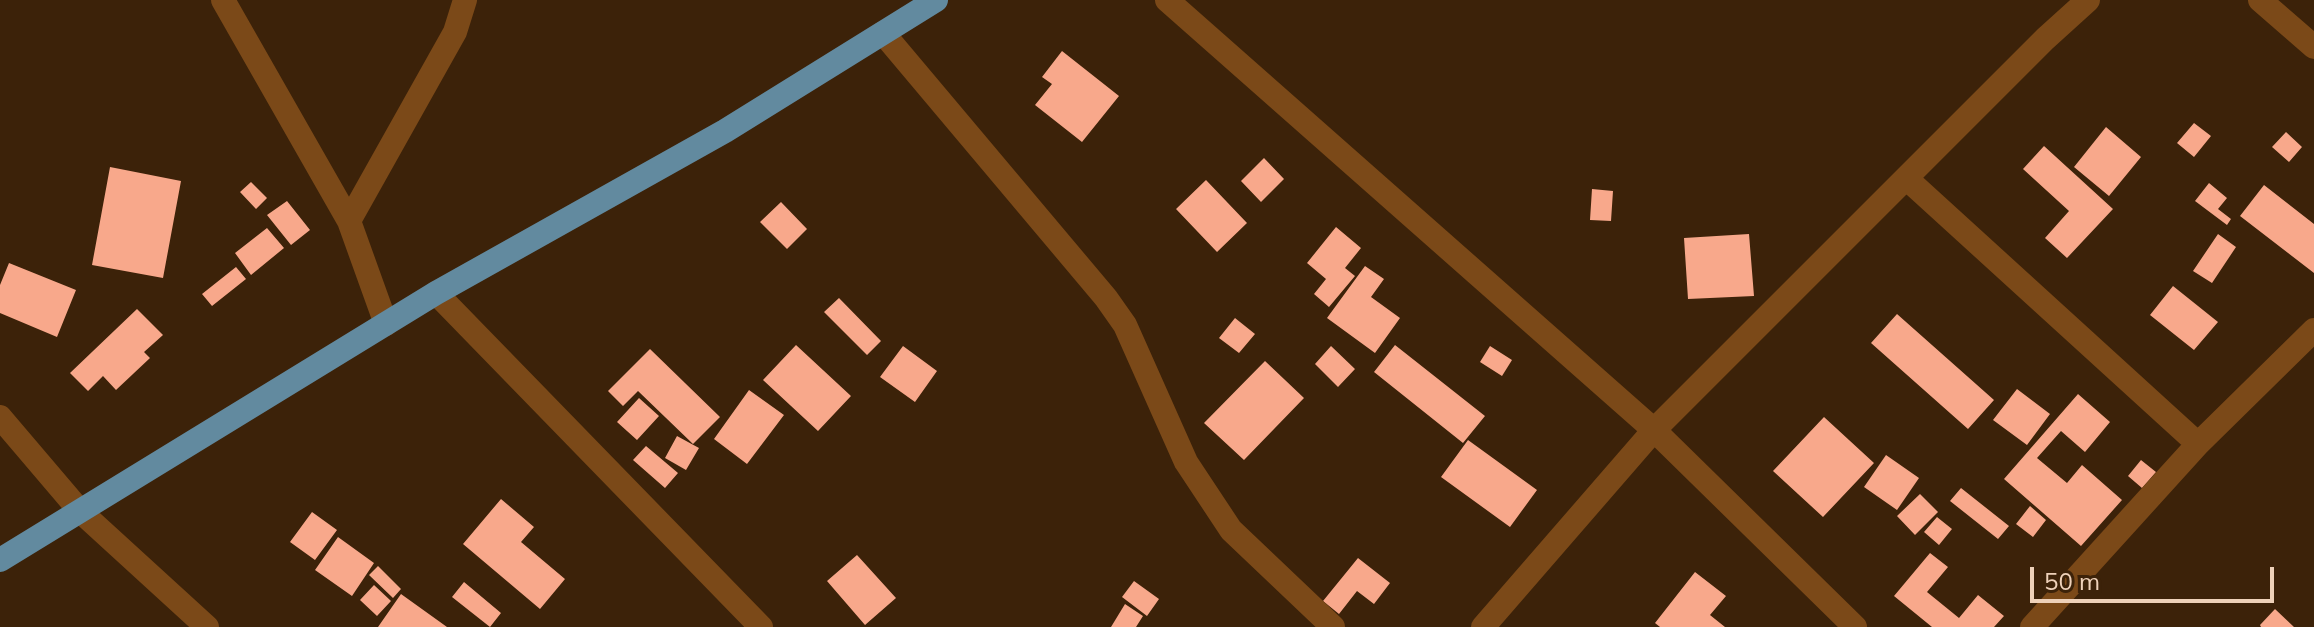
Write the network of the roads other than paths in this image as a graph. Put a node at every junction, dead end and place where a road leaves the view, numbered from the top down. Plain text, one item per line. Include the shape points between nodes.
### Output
1 (223, 0) edge
2 (465, 0) edge
3 (936, 0) edge
4 (1167, 0) edge
5 (2088, 0) edge
6 (2260, 0) edge
7 (883, 33) junction
8 (2314, 47) edge
9 (1906, 178) junction
10 (349, 221) junction
11 (436, 293) junction
12 (386, 324) junction
13 (2314, 330) edge
14 (0, 417) edge
15 (1654, 430) junction
16 (2198, 444) junction
17 (80, 511) junction
18 (0, 560) edge
19 (207, 627) edge
20 (761, 627) edge
21 (1333, 627) edge
22 (1483, 627) edge
23 (1855, 627) edge
24 (2032, 627) edge

1 - 10 street
2 - 10 street via 455,32
3 - 7 main road
4 - 15 street
5 - 9 street
6 - 8 street
7 - 11 main road via 725,131
7 - 21 street via 1125,325 1186,462 1231,530
9 - 15 street
9 - 16 street
10 - 12 street
11 - 12 main road
11 - 20 street
12 - 17 main road
13 - 16 street
14 - 17 street
15 - 22 street
15 - 23 street
16 - 24 street
17 - 18 main road
17 - 19 street

